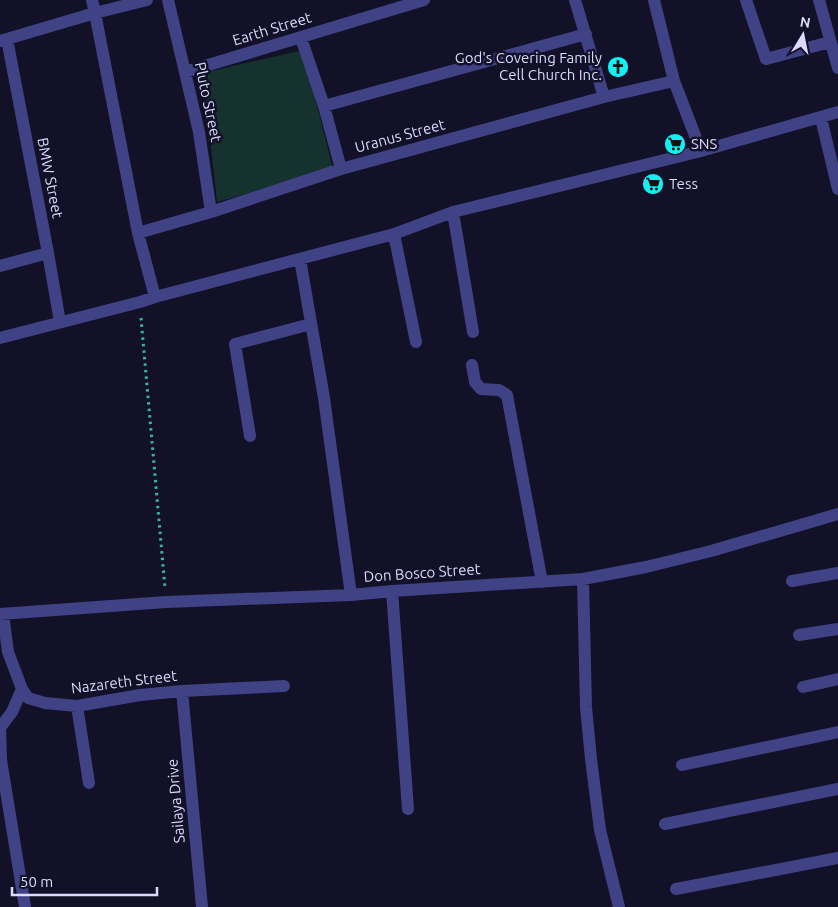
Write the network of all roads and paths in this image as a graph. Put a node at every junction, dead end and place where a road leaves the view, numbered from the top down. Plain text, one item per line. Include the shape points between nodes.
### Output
1 (92, 0) edge
2 (147, 0) edge
3 (168, 0) edge
4 (424, 0) edge
5 (575, 0) edge
6 (654, 0) edge
7 (746, 0) edge
8 (819, 0) edge
9 (96, 13) junction
10 (586, 34) junction
11 (301, 38) junction
12 (4, 40) edge
13 (830, 42) junction
14 (838, 68) edge
15 (186, 72) junction
16 (674, 80) junction
17 (604, 97) junction
18 (324, 106) junction
19 (838, 112) edge
20 (821, 118) junction
21 (701, 151) junction
22 (341, 169) junction
23 (838, 189) edge
24 (211, 212) junction
25 (453, 212) junction
26 (138, 233) junction
27 (394, 234) junction
28 (48, 253) junction
29 (300, 259) junction
30 (0, 266) edge
31 (155, 297) junction
32 (140, 302) junction
33 (60, 322) junction
34 (311, 324) junction
35 (473, 332) dead end
36 (0, 338) edge
37 (416, 342) dead end
38 (472, 365) dead end
39 (250, 436) dead end
40 (838, 514) edge
41 (838, 573) edge
42 (583, 579) junction
43 (792, 581) dead end
44 (542, 582) junction
45 (392, 591) junction
46 (351, 595) junction
47 (166, 602) junction
48 (1, 614) edge
49 (838, 629) edge
50 (799, 635) dead end
51 (838, 679) edge
52 (284, 686) dead end
53 (803, 687) dead end
54 (22, 690) junction
55 (182, 691) junction
56 (77, 706) junction
57 (838, 732) edge
58 (682, 765) dead end
59 (89, 783) dead end
60 (838, 789) edge
61 (408, 809) dead end
62 (665, 824) dead end
63 (838, 858) edge
64 (676, 889) dead end
65 (25, 907) edge
66 (202, 907) edge
67 (619, 907) edge

1 - 9 street
2 - 9 street
3 - 15 street, Pluto Street
4 - 11 street, Earth Street
5 - 10 street
6 - 16 street
7 - 13 street via 766,58
8 - 13 street
9 - 12 street
9 - 26 street
10 - 17 street
10 - 18 street
11 - 15 street, Earth Street
11 - 18 street
12 - 28 street, BMW Street
13 - 14 street
15 - 24 street, Pluto Street
16 - 17 street, Uranus Street
16 - 21 street
17 - 22 street, Uranus Street
18 - 22 street
19 - 20 street
20 - 21 street
20 - 23 street
21 - 25 street
22 - 24 street, Uranus Street
24 - 26 street, Uranus Street
25 - 27 street
25 - 35 street
26 - 31 street
27 - 29 street
27 - 37 street
28 - 30 street
28 - 33 street, BMW Street
29 - 31 street
29 - 34 street
31 - 32 street
32 - 33 street
32 - 47 path
33 - 36 street
34 - 39 street via 235,344
34 - 46 street
38 - 44 street via 475,382 481,389 498,390 507,395
40 - 42 street, Don Bosco Street via 710,551
41 - 43 street
42 - 44 street, Don Bosco Street
42 - 67 street via 586,707 591,759 600,830
44 - 45 street, Don Bosco Street
45 - 46 street, Don Bosco Street
45 - 61 street
46 - 47 street, Don Bosco Street
47 - 48 street, Don Bosco Street
48 - 54 street via 8,652
49 - 50 street
51 - 53 street
52 - 55 street, Nazareth Street
54 - 56 street, Nazareth Street via 28,698 45,703
54 - 65 street via 0,728 1,760
55 - 56 street, Nazareth Street
55 - 66 street, Sailaya Drive
56 - 59 street
57 - 58 street
60 - 62 street
63 - 64 street

